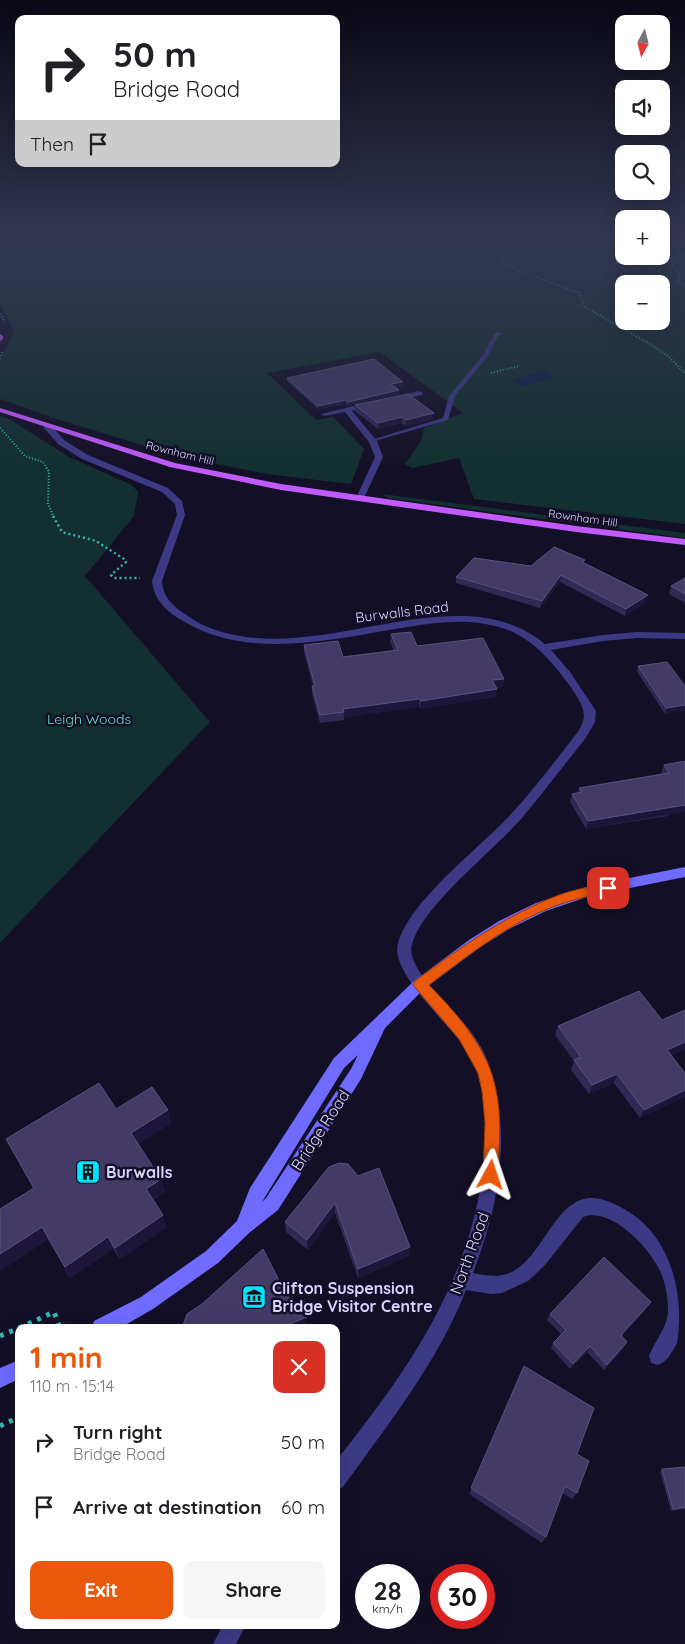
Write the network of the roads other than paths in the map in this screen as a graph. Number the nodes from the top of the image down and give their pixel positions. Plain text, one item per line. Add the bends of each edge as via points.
1 (499, 334) dead end
2 (419, 393) dead end
3 (382, 401) edge
4 (364, 405) edge
5 (346, 409) junction
6 (0, 410) edge
7 (325, 414) dead end
8 (47, 426) junction
9 (373, 441) junction
10 (360, 498) junction
11 (685, 542) edge
12 (685, 636) edge
13 (542, 648) junction
14 (685, 872) edge
15 (420, 985) junction
16 (461, 1280) junction
17 (108, 1324) edge
18 (681, 1324) edge
19 (658, 1356) dead end
20 (15, 1371) edge
21 (0, 1378) edge
22 (340, 1474) edge
23 (233, 1629) edge
24 (224, 1644) edge

1 - 9 lane via 452,396 446,419
2 - 3 street
4 - 5 street
5 - 7 street
5 - 9 street
6 - 8 main road, Rownham Hill
8 - 10 main road, Rownham Hill via 173,465 281,487
8 - 13 street, Burwalls Road via 60,442 85,457 164,490 178,503 181,515 157,586 164,603 183,619 214,633 244,641 270,641 345,635 430,620 478,619 512,628
9 - 10 street via 379,457
10 - 11 main road, Rownham Hill
12 - 13 street via 637,635
13 - 15 street, Burwalls Road via 565,672 591,715 584,733 516,816 438,894 411,928 404,946 409,968
14 - 15 main road, Bridge Road via 588,891 541,907 482,939
15 - 16 street, North Road via 472,1046 489,1091 493,1142 490,1186 478,1234
15 - 17 main road, Bridge Road via 382,1021 356,1074 272,1204 212,1257 147,1303
16 - 18 street via 492,1285 516,1280 528,1271 576,1211 599,1206 616,1212 653,1245 666,1264
16 - 22 street, North Road via 419,1362
18 - 19 street
20 - 21 main road
23 - 24 street

